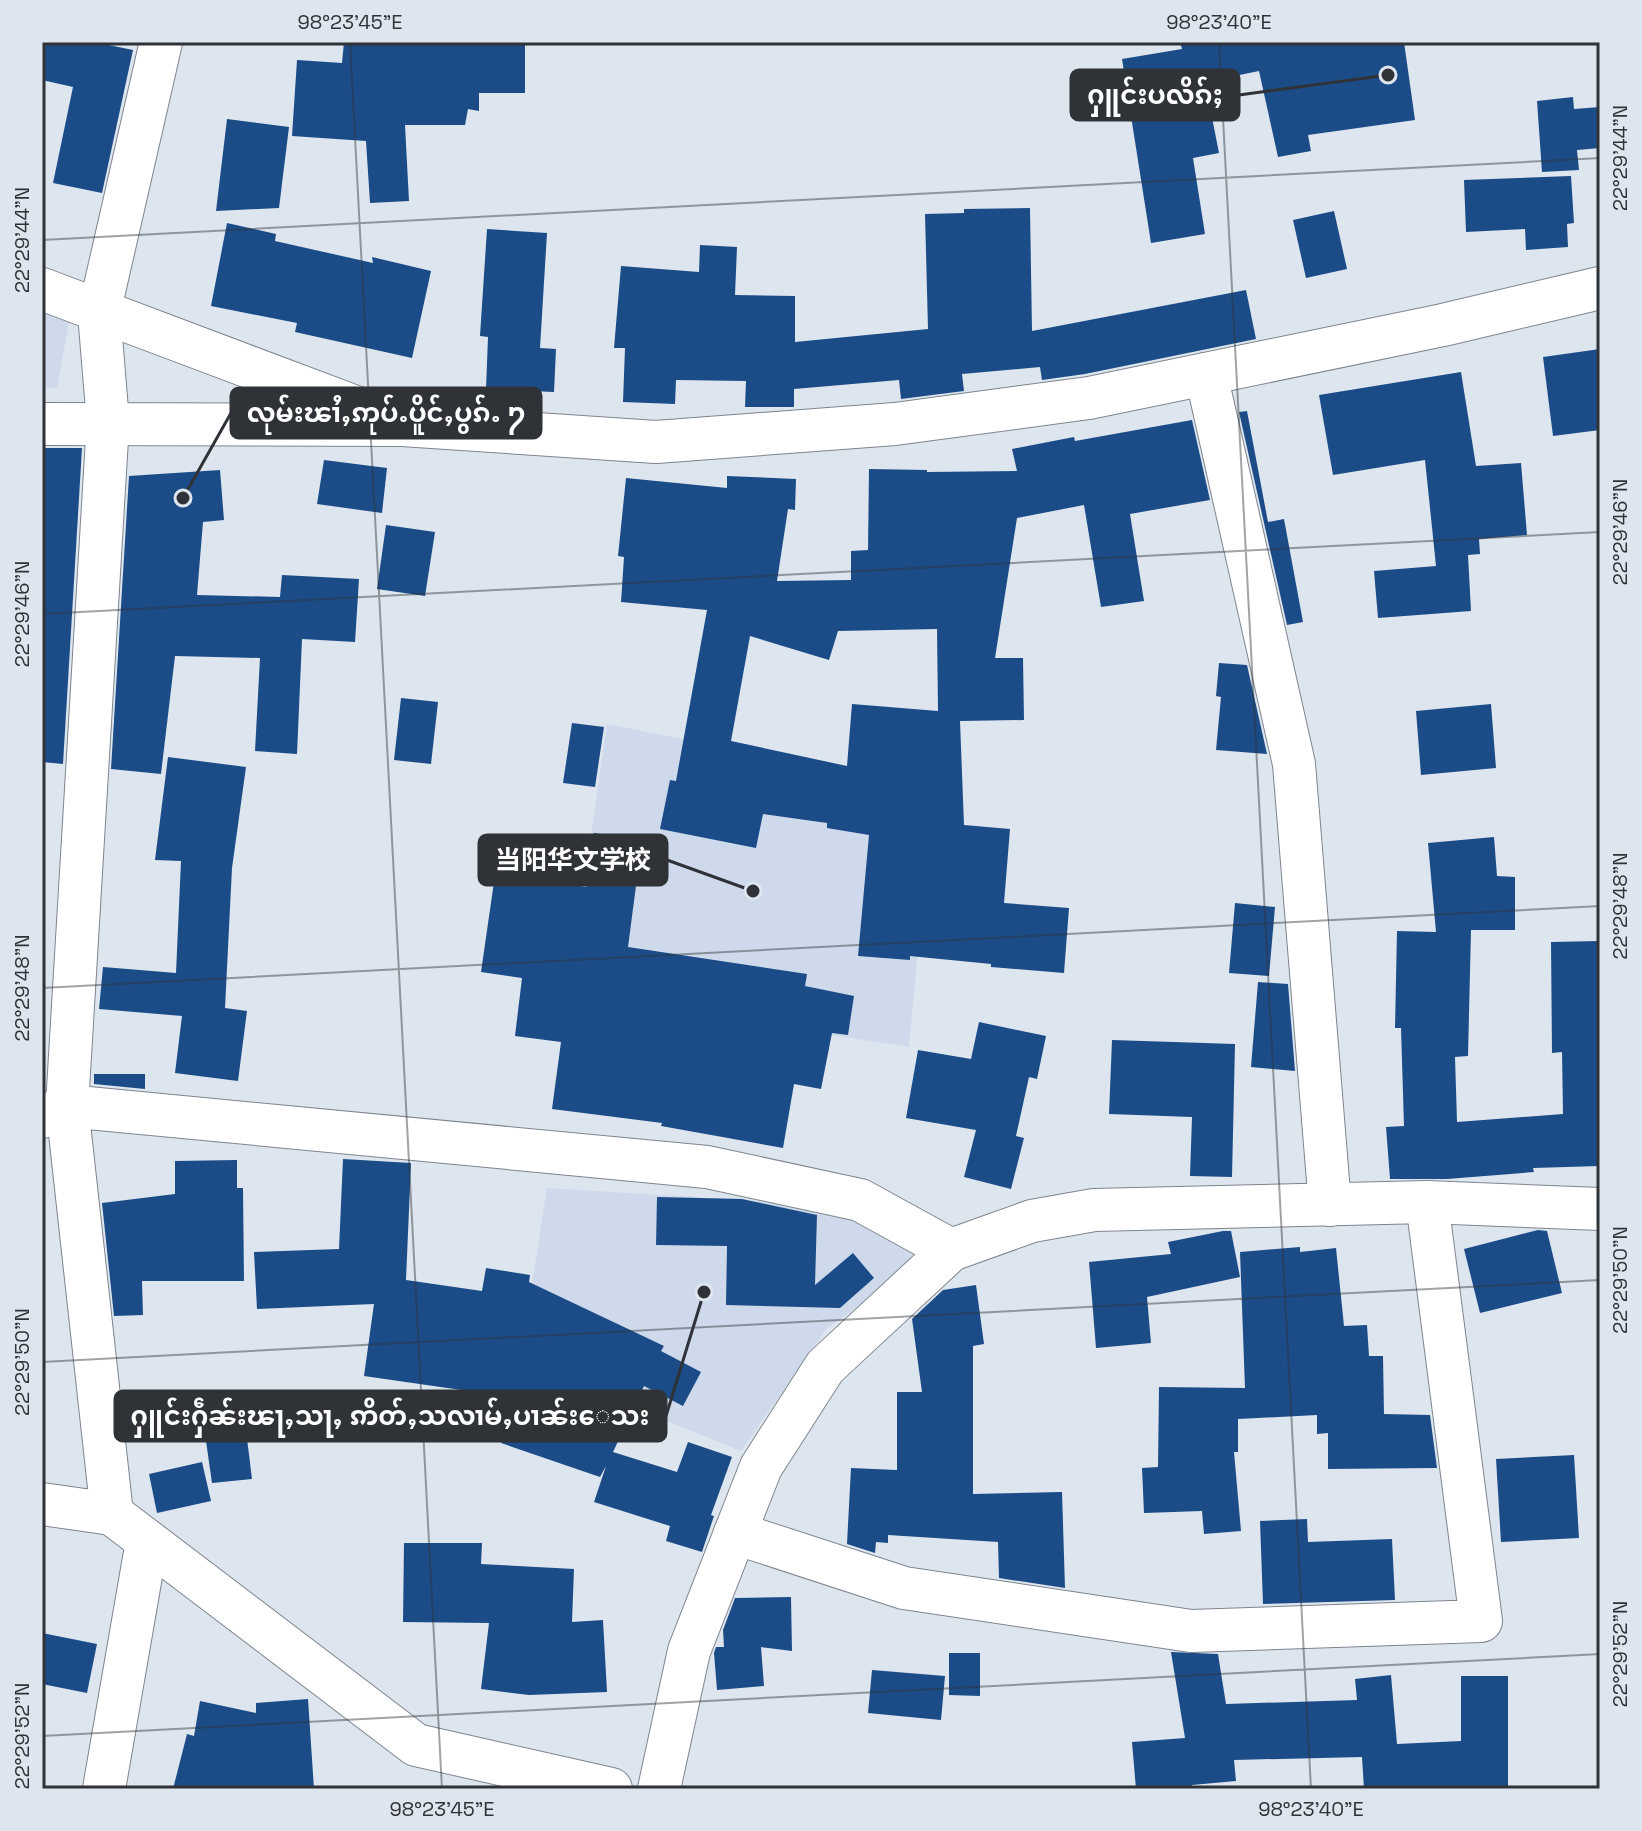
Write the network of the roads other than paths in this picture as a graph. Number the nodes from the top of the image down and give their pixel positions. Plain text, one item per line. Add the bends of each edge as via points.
1 (161, 42) edge
2 (1600, 288) edge
3 (42, 289) edge
4 (99, 313) junction
5 (1206, 374) junction
6 (108, 422) junction
7 (42, 424) edge
8 (402, 425) junction
9 (54, 1112) edge
10 (1427, 1202) junction
11 (1330, 1205) junction
12 (1600, 1209) edge
13 (951, 1250) junction
14 (42, 1504) edge
15 (112, 1514) junction
16 (735, 1533) junction
17 (147, 1541) junction
18 (104, 1789) edge
19 (611, 1789) edge
20 (659, 1789) edge

1 - 4 street
2 - 5 street
3 - 4 street
4 - 6 street
4 - 8 street
5 - 8 street via 1089,398 895,424 656,442
5 - 11 street via 1294,764
6 - 7 street
6 - 8 street
6 - 9 street
9 - 13 street via 707,1167 860,1200
9 - 15 street
10 - 11 street
10 - 12 street
10 - 16 street via 1481,1621 1191,1631 904,1588
11 - 13 street via 1094,1210 1032,1221
13 - 16 street via 825,1367 761,1467
14 - 15 street
15 - 17 street
16 - 20 street via 689,1651
17 - 18 street
17 - 19 street via 416,1745

